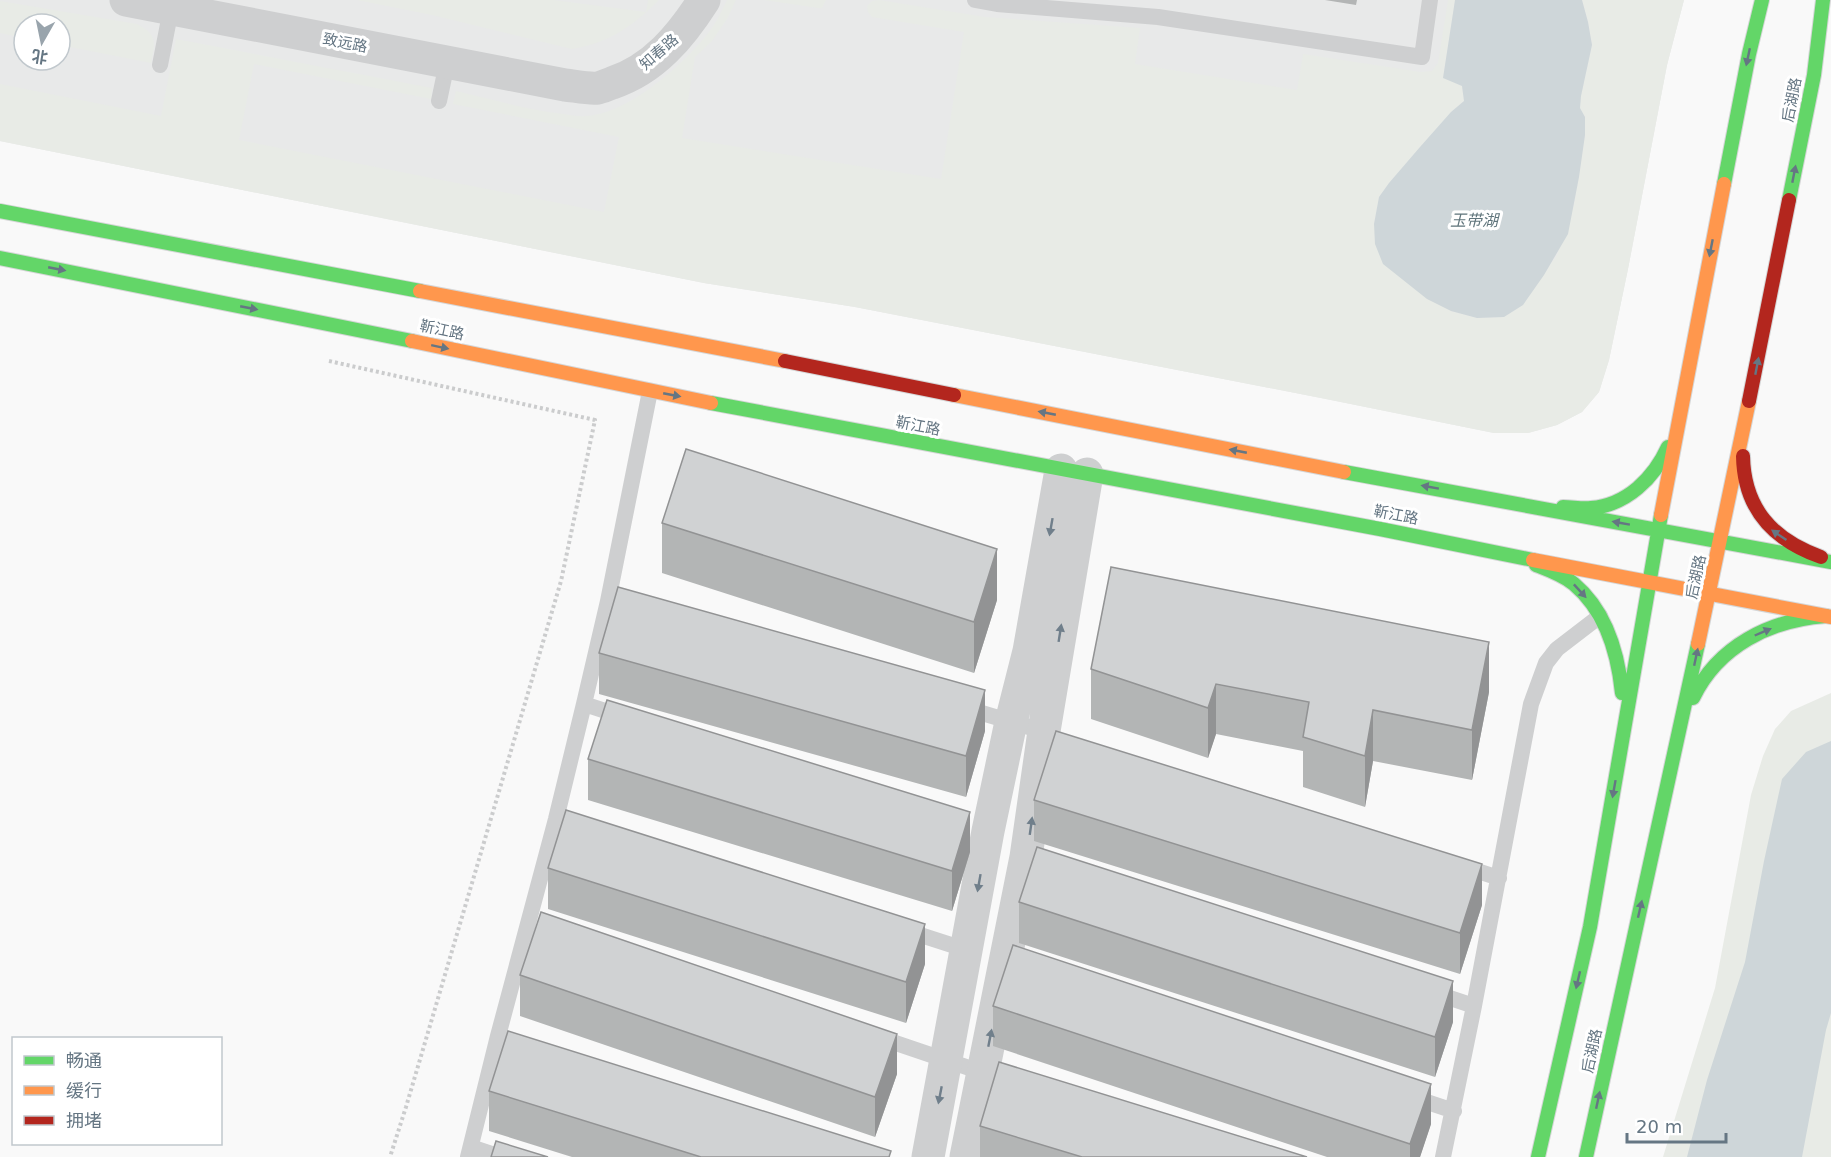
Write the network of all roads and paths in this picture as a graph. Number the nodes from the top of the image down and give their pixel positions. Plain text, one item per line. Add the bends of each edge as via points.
1 (126, 0) edge
2 (208, 0) edge
3 (685, 0) edge
4 (704, 0) edge
5 (975, 0) edge
6 (1430, 0) edge
7 (1762, 0) edge
8 (1823, 0) edge
9 (171, 9) junction
10 (447, 63) junction
11 (160, 65) dead end
12 (565, 85) joint
13 (439, 101) dead end
14 (0, 211) edge
15 (0, 258) edge
16 (327, 361) dead end
17 (650, 391) junction
18 (1683, 396) junction
19 (1745, 423) junction
20 (1074, 472) junction
21 (1517, 504) junction
22 (1658, 529) junction
23 (1720, 541) junction
24 (1510, 555) junction
25 (1831, 561) edge
26 (1648, 583) junction
27 (1709, 595) junction
28 (608, 601) junction
29 (652, 614) edge
30 (1600, 616) junction
31 (1829, 616) edge
32 (584, 704) junction
33 (955, 705) edge
34 (640, 722) edge
35 (1011, 722) junction
36 (1624, 731) junction
37 (1055, 734) junction
38 (1678, 739) junction
39 (1442, 859) edge
40 (1499, 878) junction
41 (887, 924) edge
42 (967, 950) junction
43 (1418, 987) edge
44 (1474, 1006) junction
45 (856, 1030) edge
46 (946, 1060) junction
47 (994, 1076) junction
48 (1397, 1092) edge
49 (1454, 1111) junction
50 (470, 1152) edge
51 (390, 1157) edge
52 (501, 1157) edge
53 (928, 1157) edge
54 (966, 1157) edge
55 (1443, 1157) edge
56 (1538, 1157) edge
57 (1586, 1157) edge

1 - 9 street, 致远路
2 - 3 street via 588,72 612,68 637,51 659,33
4 - 12 street, 知春路 via 687,27 647,66 598,88
5 - 6 lane via 1158,17 1422,57
7 -> 18 main road, 后湖路
19 -> 8 main road, 后湖路 via 1814,75
9 - 10 street, 致远路
9 - 11 lane
10 - 12 street, 致远路
10 - 13 lane
21 -> 14 main road
15 -> 17 main road, 靳江路
16 - 51 path via 595,420 561,581
17 -> 20 main road, 靳江路
17 - 28 lane
18 - 21 main road via 1661,463 1644,484 1617,502 1592,508
18 - 22 main road, 后湖路
19 - 23 main road, 后湖路
25 -> 19 main road via 1803,551 1769,528 1755,506 1743,462
20 - 24 main road, 靳江路
20 -> 35 street
37 -> 20 street
22 -> 21 main road
22 - 23 main road
22 - 26 main road, 后湖路
23 - 25 main road
23 - 27 main road, 后湖路
24 - 26 main road, 靳江路
24 -> 30 main road via 1573,583
26 - 27 main road, 靳江路
26 - 36 main road, 后湖路
27 - 31 main road, 靳江路
38 -> 27 main road, 后湖路
28 - 29 lane
28 - 32 lane
30 - 36 main road via 1620,673
30 - 40 lane via 1557,649 1538,682
38 -> 31 main road via 1696,690 1715,663 1746,640 1779,625 1800,618
32 - 34 lane
32 - 50 lane via 561,821
33 - 35 lane
35 - 37 lane
35 -> 42 street via 983,830
36 -> 56 main road, 后湖路 via 1590,927
47 -> 37 street via 1010,963
57 -> 38 main road, 后湖路
39 - 40 lane
40 - 44 lane
41 - 42 lane
42 - 46 street
43 - 44 lane
44 - 49 lane
45 - 46 lane
46 - 47 lane
46 -> 53 street
47 - 54 street
48 - 49 lane
49 - 55 lane
50 - 52 lane

